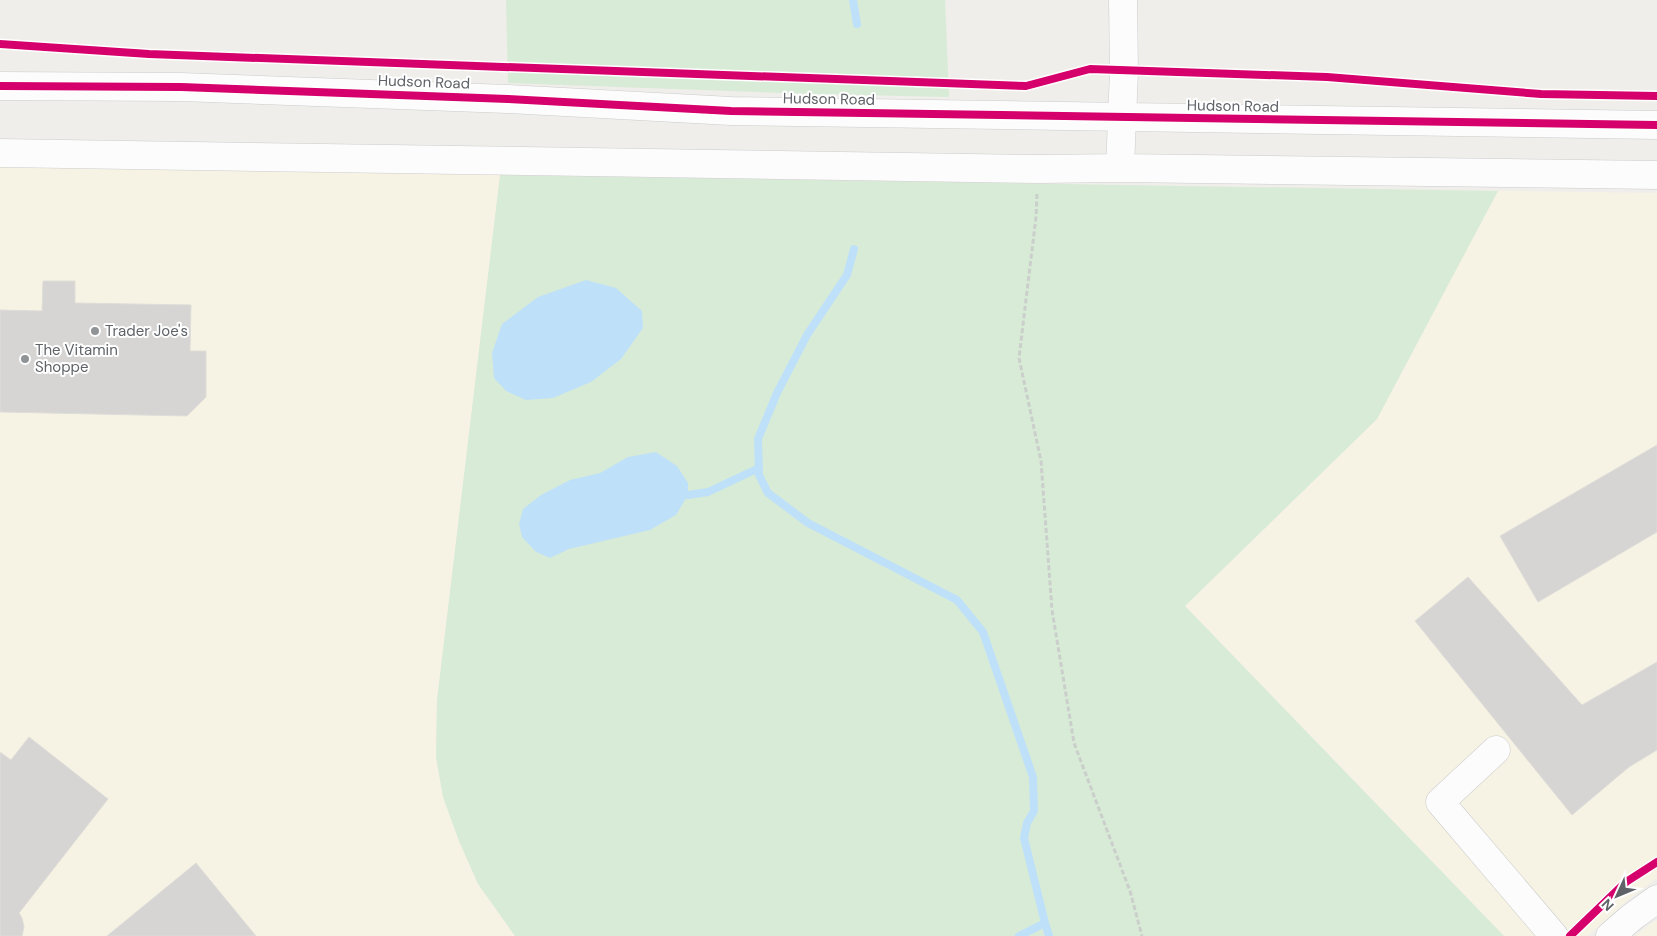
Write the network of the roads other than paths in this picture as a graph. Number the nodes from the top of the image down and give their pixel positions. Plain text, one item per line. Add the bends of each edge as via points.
1 (1123, 0) edge
2 (0, 86) edge
3 (1123, 118) junction
4 (1657, 125) edge
5 (0, 153) edge
6 (1120, 168) junction
7 (1657, 175) edge
8 (1496, 750) dead end
9 (1657, 899) edge
10 (1554, 936) edge
11 (1610, 936) edge

1 - 3 street
2 - 3 street, Hudson Road via 197,88 731,111
3 - 4 street, Hudson Road
3 - 6 street
5 - 6 street
6 - 7 street
8 - 10 street via 1440,802
9 - 11 street

